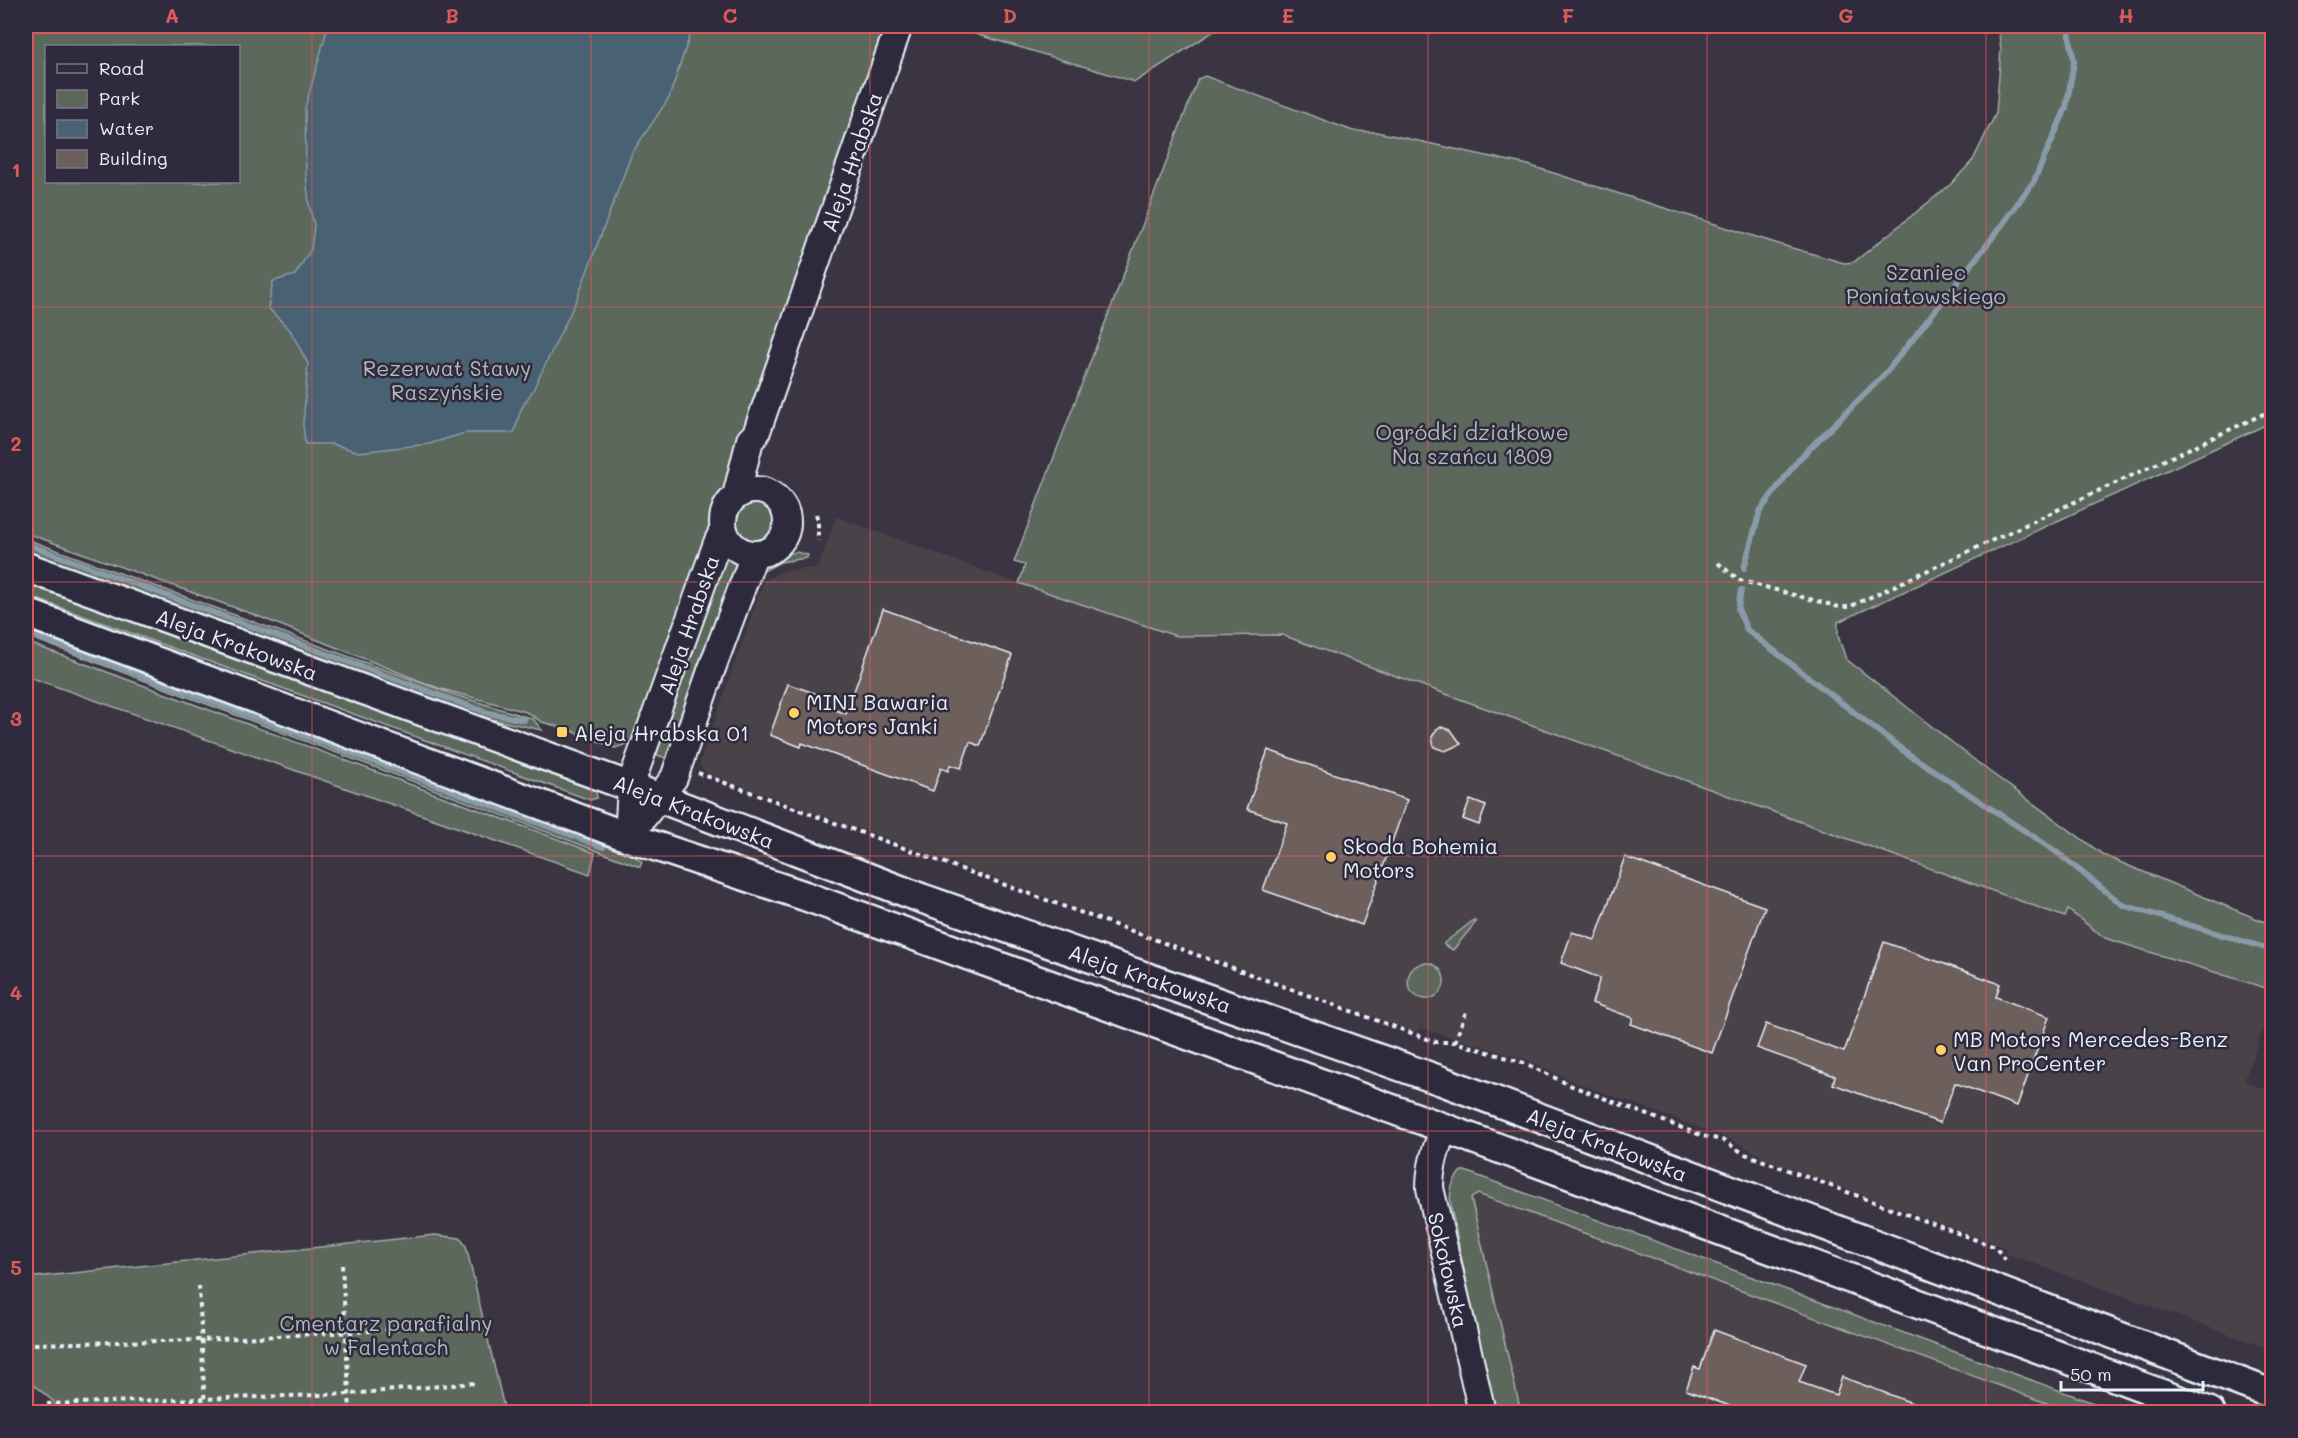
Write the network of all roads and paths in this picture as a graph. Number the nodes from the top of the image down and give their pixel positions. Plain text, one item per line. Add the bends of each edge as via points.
1 (899, 26) edge
2 (2272, 410) edge
3 (756, 434) junction
4 (769, 493) junction
5 (736, 496) junction
6 (816, 514) dead end
7 (723, 530) junction
8 (818, 541) dead end
9 (754, 555) junction
10 (1718, 563) dead end
11 (26, 567) edge
12 (26, 613) edge
13 (690, 770) dead end
14 (631, 787) junction
15 (658, 797) junction
16 (711, 818) junction
17 (628, 837) junction
18 (666, 850) junction
19 (1467, 1009) dead end
20 (1455, 1042) junction
21 (1444, 1128) junction
22 (2006, 1260) dead end
23 (342, 1265) dead end
24 (199, 1286) dead end
25 (465, 1326) dead end
26 (346, 1332) junction
27 (201, 1340) junction
28 (34, 1344) dead end
29 (475, 1383) dead end
30 (349, 1394) junction
31 (2272, 1394) edge
32 (204, 1399) junction
33 (48, 1404) dead end
34 (205, 1413) edge
35 (350, 1413) edge
36 (1482, 1413) edge
37 (2210, 1413) edge

1 - 3 street, Aleja Hrabska
2 - 10 path via 1849,607 1739,580
3 - 4 street, Aleja Hrabska via 760,468
3 - 5 street, Aleja Hrabska via 747,448
4 - 5 street via 753,490
4 - 9 street via 785,509 786,533 769,552
5 - 7 street via 725,509
6 - 8 path
7 - 9 street via 736,549
7 - 14 street, Aleja Hrabska
9 - 15 street, Aleja Hrabska via 674,778
11 - 14 main road, Aleja Krakowska
12 - 17 main road, Aleja Krakowska
13 - 20 path via 1436,1042
14 - 15 main road, Aleja Krakowska
14 - 17 street, Aleja Hrabska
15 - 16 main road, Aleja Krakowska
15 - 17 street, Aleja Hrabska
16 - 18 main road via 677,824
16 - 31 main road, Aleja Krakowska via 921,897 1442,1081
17 - 18 main road, Aleja Krakowska
18 - 21 main road, Aleja Krakowska via 805,896
19 - 20 path
20 - 22 path via 1524,1063 1572,1086 1722,1140 1745,1154 1995,1247
21 - 36 street, Sokołowska via 1433,1154 1430,1188
21 - 37 main road, Aleja Krakowska
23 - 26 path
24 - 27 path
25 - 26 path
26 - 27 path
26 - 30 path
27 - 28 path
27 - 32 path
29 - 30 path
30 - 32 path
30 - 35 path
32 - 33 path
32 - 34 path

